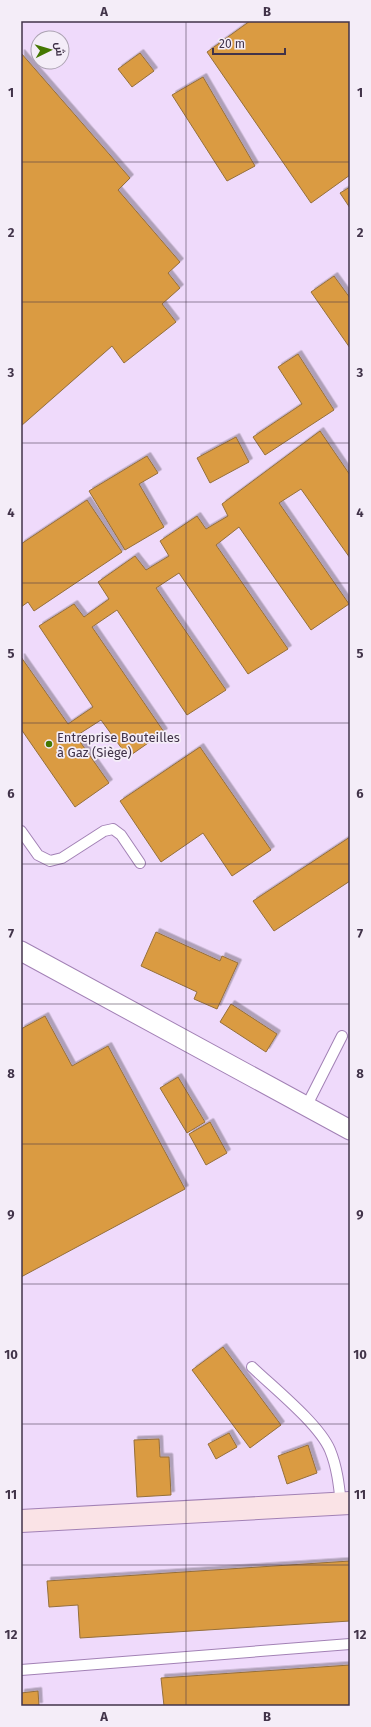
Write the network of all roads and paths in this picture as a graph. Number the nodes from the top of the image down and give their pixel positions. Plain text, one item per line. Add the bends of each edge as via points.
1 (21, 831) edge
2 (140, 863) dead end
3 (21, 951) edge
4 (342, 1036) dead end
5 (306, 1107) junction
6 (350, 1130) edge
7 (252, 1367) dead end
8 (346, 1503) edge
9 (21, 1521) edge
10 (350, 1644) edge
11 (21, 1670) edge

1 - 2 lane via 38,855 50,861 62,858 104,831 113,829 121,835
3 - 5 street
4 - 5 lane
5 - 6 street
7 - 8 lane via 316,1428 330,1449
8 - 9 main road
10 - 11 lane

